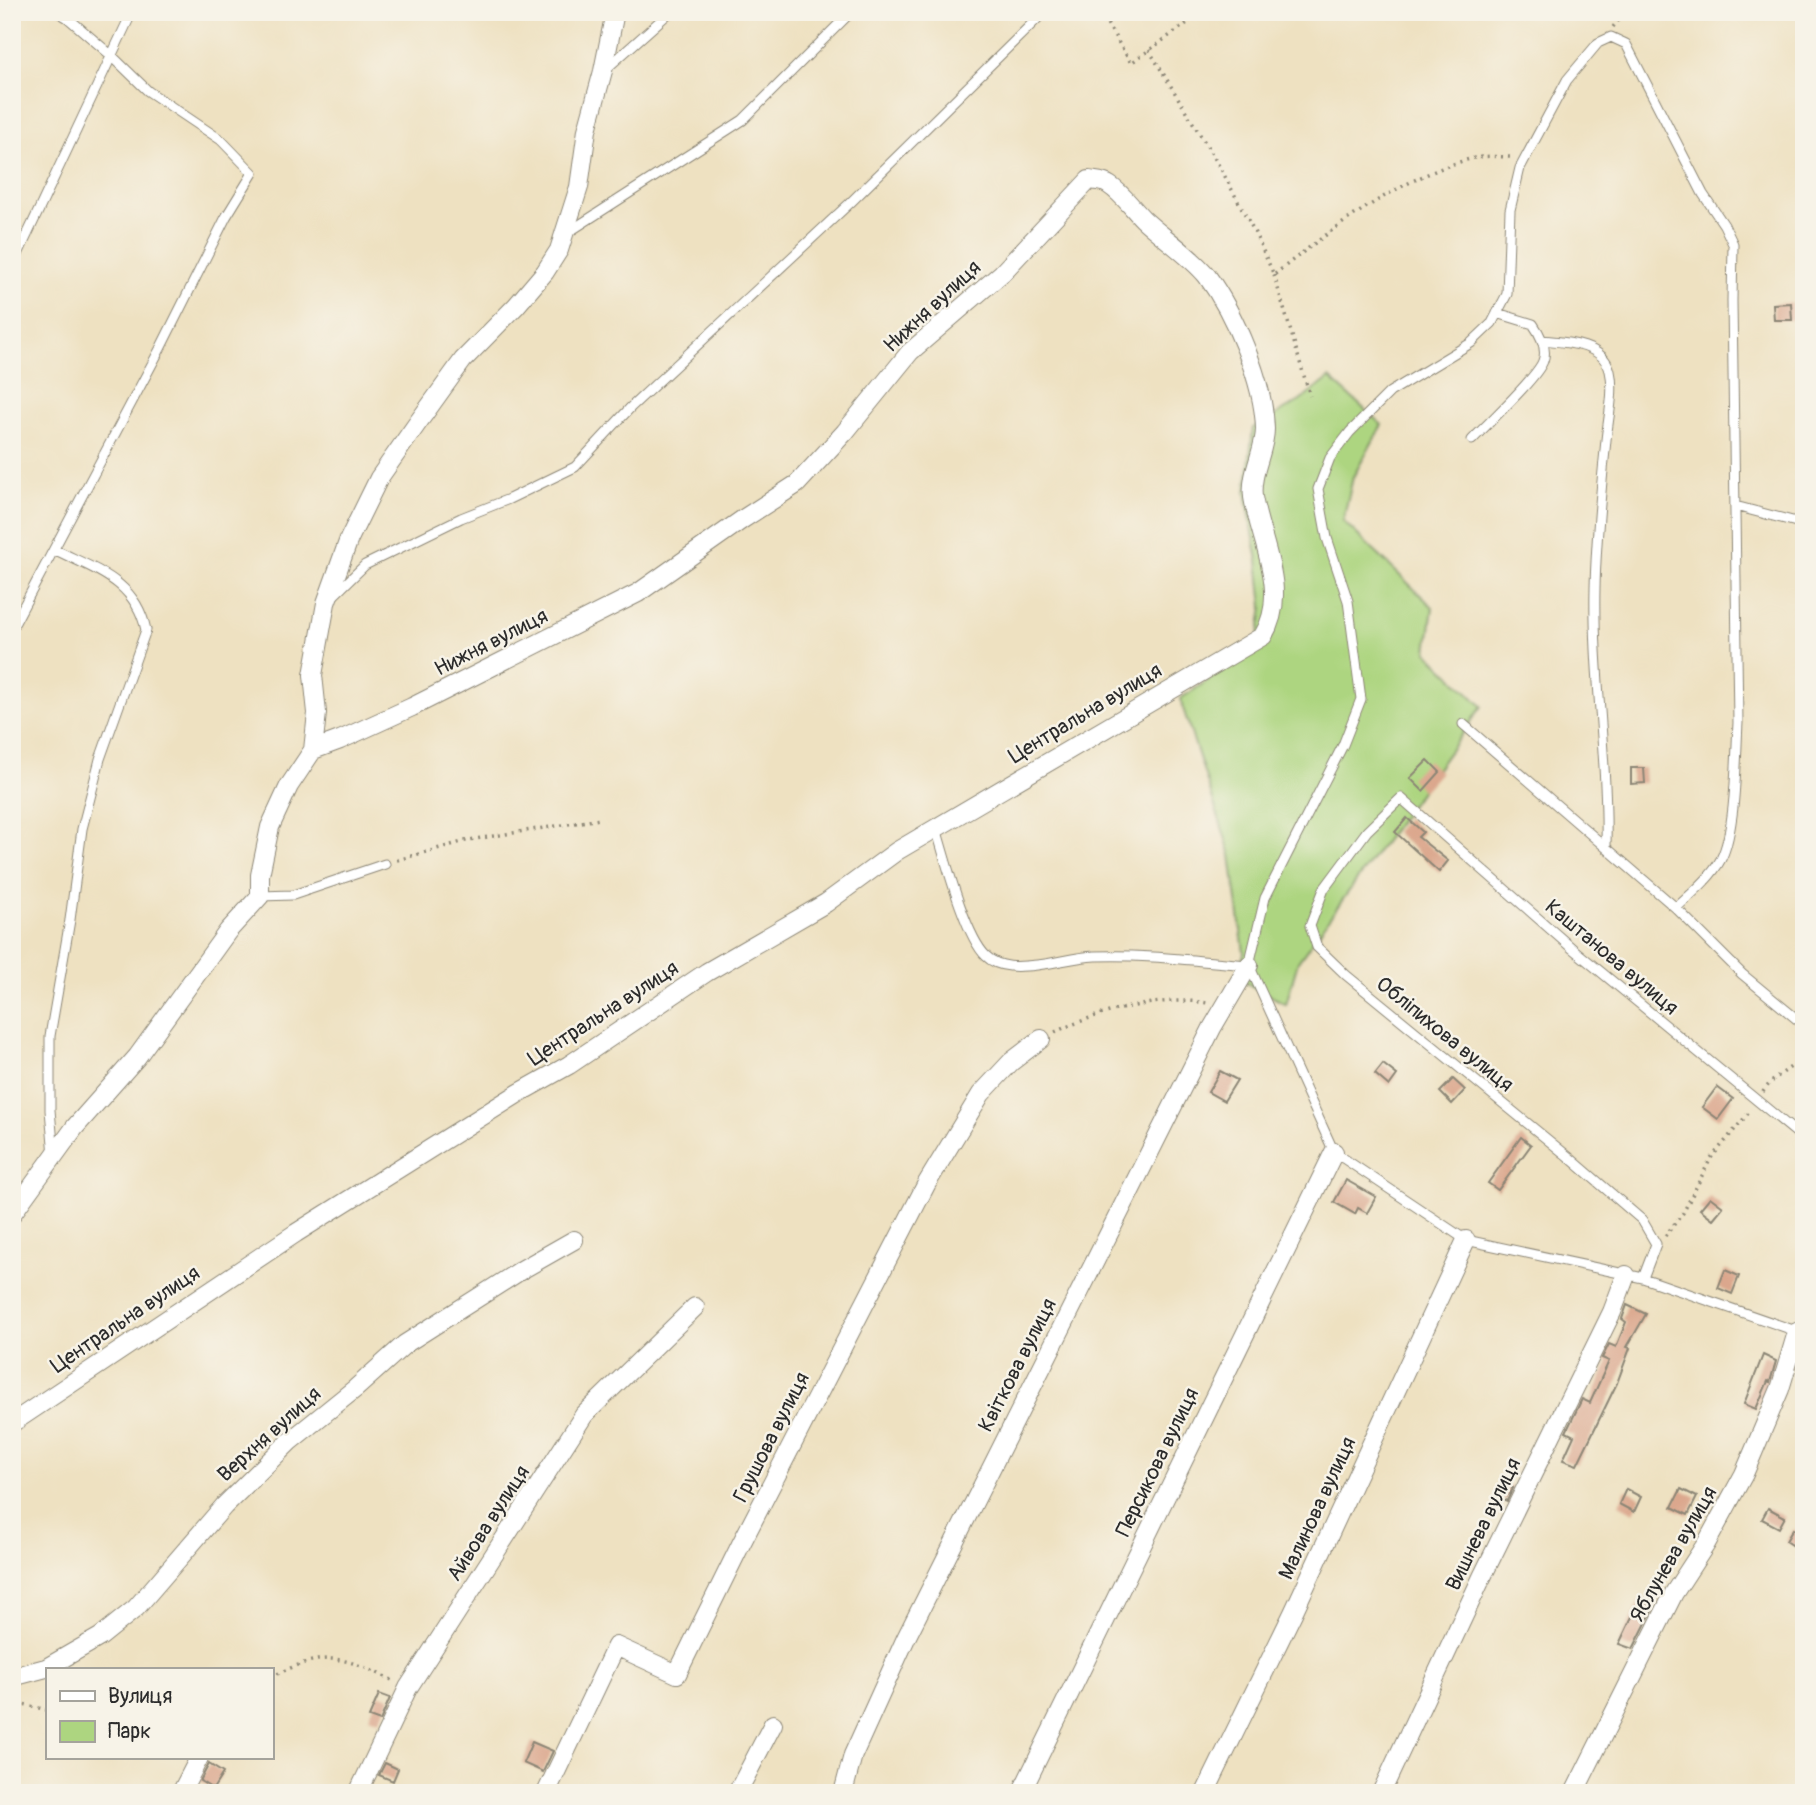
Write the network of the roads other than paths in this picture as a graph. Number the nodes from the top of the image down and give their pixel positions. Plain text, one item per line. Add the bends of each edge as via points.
1 (58, 12) edge
2 (132, 12) edge
3 (615, 12) edge
4 (670, 12) edge
5 (851, 12) edge
6 (1044, 12) edge
7 (112, 56) junction
8 (603, 71) junction
9 (565, 234) junction
10 (12, 267) edge
11 (1497, 313) junction
12 (1542, 340) junction
13 (1472, 440) dead end
14 (1735, 506) junction
15 (1804, 524) edge
16 (54, 549) junction
17 (326, 603) junction
18 (12, 628) edge
19 (1227, 656) joint
20 (1463, 724) dead end
21 (313, 750) junction
22 (1401, 798) joint
23 (936, 828) junction
24 (1606, 847) junction
25 (385, 864) road end
26 (260, 896) junction
27 (1676, 908) junction
28 (1249, 965) junction
29 (1804, 1025) edge
30 (1041, 1039) road end
31 (1804, 1139) edge
32 (1334, 1152) junction
33 (54, 1157) junction
34 (12, 1214) edge
35 (574, 1240) dead end
36 (1466, 1240) junction
37 (1635, 1277) junction
38 (695, 1307) dead end
39 (1801, 1332) edge
40 (12, 1423) edge
41 (12, 1677) edge
42 (773, 1724) dead end
43 (198, 1759) edge
44 (181, 1793) edge
45 (358, 1793) edge
46 (545, 1793) edge
47 (737, 1793) edge
48 (844, 1793) edge
49 (1021, 1793) edge
50 (1205, 1793) edge
51 (1381, 1793) edge
52 (1574, 1793) edge

1 - 7 lane
2 - 7 lane
3 - 8 street
4 - 8 lane
5 - 9 lane via 743,120
6 - 17 lane via 850,203 631,407 575,467 365,565
7 - 10 lane
7 - 16 lane via 148,91 221,140 253,173
8 - 9 street
9 - 17 street via 545,272 463,360 379,478 349,539
11 - 12 lane via 1533,324
11 - 14 lane via 1507,294 1510,210 1520,168 1567,79 1598,43 1611,37 1626,44 1733,244
11 - 28 lane via 1471,344 1391,392 1330,457 1318,489 1327,538 1348,601 1361,699 1343,745 1265,898
12 - 13 lane via 1543,360 1530,380
12 - 24 lane via 1593,349 1610,371 1595,588
14 - 15 lane
14 - 27 lane via 1738,723 1728,836 1721,860
16 - 18 lane
16 - 33 lane via 117,581 132,596 146,630 100,759 82,829 50,1036
17 - 21 street via 313,675 317,713
19 - 21 street, Нижня вулиця via 1263,636 1270,624 1274,594 1253,495 1265,430 1256,375 1239,331 1206,274 1108,184 1089,180 1002,273 910,352 797,484 638,593 412,707
19 - 23 street, Центральна вулиця
20 - 24 lane
21 - 26 street via 270,827
22 - 31 lane, Каштанова вулиця via 1573,949
22 - 37 lane, Обліпихова вулиця via 1367,831 1324,889 1310,926 1317,947 1643,1220 1656,1244
23 - 28 lane via 959,902 979,947 1000,965 1106,956
23 - 40 street, Центральна вулиця via 826,903 708,972 569,1065 296,1233
24 - 27 lane
25 - 26 lane via 293,895
26 - 33 street
27 - 29 lane via 1742,974
28 - 32 lane
28 - 48 street, Квіткова вулиця via 1224,1006 906,1638 853,1755
30 - 46 street, Грушова вулиця via 981,1094 927,1184 677,1674 616,1646
32 - 36 lane
32 - 49 street, Персикова вулиця
33 - 34 street
35 - 41 street, Верхня вулиця via 405,1344 289,1442 224,1507 136,1608 100,1637 46,1668
36 - 37 lane
36 - 50 street, Малинова вулиця
37 - 39 lane
37 - 51 street, Вишнева вулиця via 1612,1312
38 - 45 street, Айвова вулиця via 584,1415 408,1688
39 - 52 street, Яблунева вулиця via 1744,1474 1674,1593
42 - 47 street
43 - 44 street

